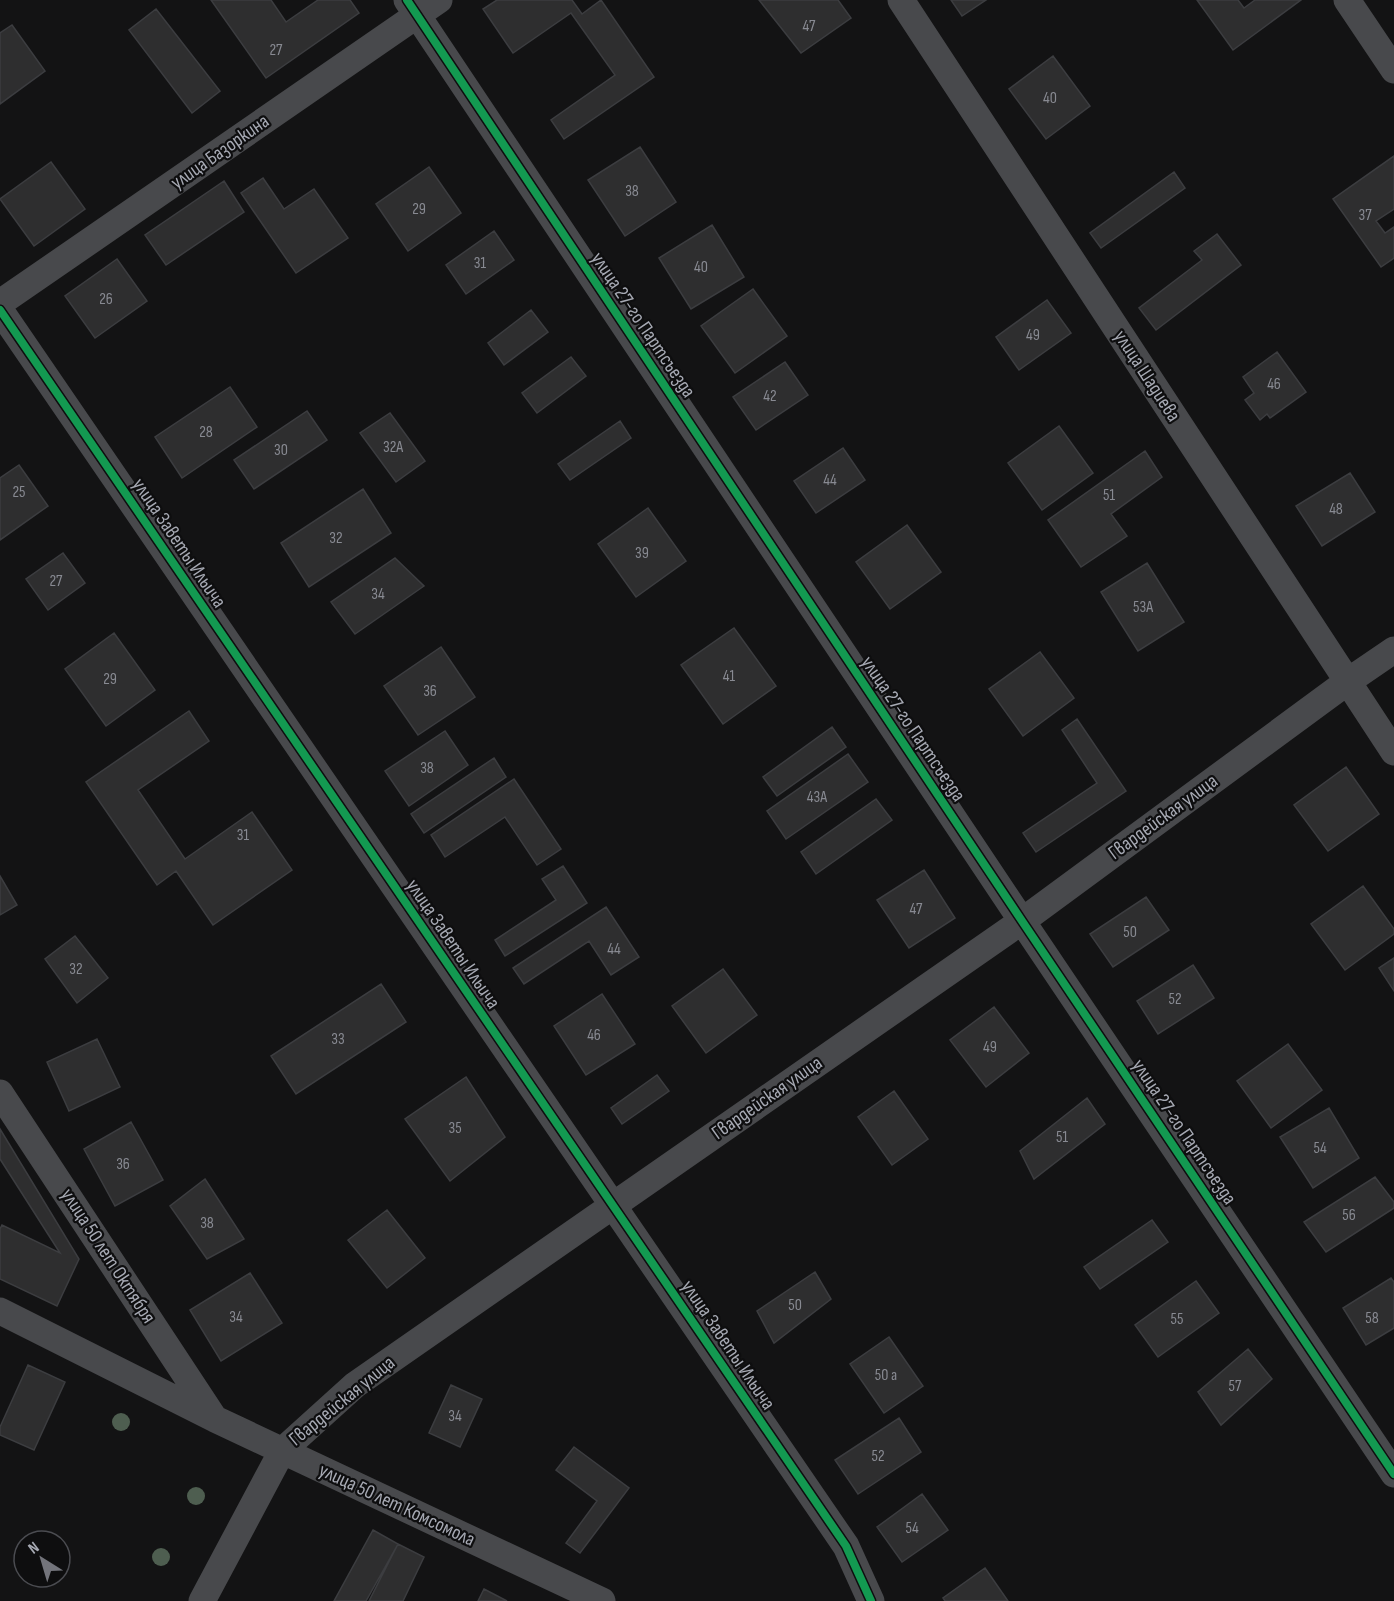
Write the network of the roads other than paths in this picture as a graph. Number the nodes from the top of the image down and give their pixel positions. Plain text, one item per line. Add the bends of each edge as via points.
1 (439, 0) edge
2 (901, 0) edge
3 (1347, 0) edge
4 (412, 8) edge
5 (1394, 70) edge
6 (0, 303) edge
7 (0, 310) edge
8 (1394, 650) edge
9 (1347, 682) junction
10 (1394, 752) edge
11 (1022, 921) junction
12 (0, 1093) edge
13 (613, 1206) junction
14 (0, 1311) edge
15 (215, 1419) junction
16 (282, 1451) junction
17 (1394, 1474) edge
18 (202, 1601) edge
19 (602, 1601) edge
20 (872, 1601) edge

1 - 4 street, улица Базоркина
2 - 9 street, улица Шадиева
3 - 5 street
4 - 6 street, улица Базоркина
4 - 11 street, улица 27-го Партсъезда
7 - 13 street, улица Заветы Ильича
8 - 9 street, Гвардейская улица
9 - 10 street, улица Шадиева
9 - 11 street, Гвардейская улица
11 - 13 street, Гвардейская улица
11 - 17 street, улица 27-го Партсъезда
12 - 15 street, улица 50 лет Октября
13 - 16 street, Гвардейская улица via 355,1385
13 - 20 street, улица Заветы Ильича via 846,1546
14 - 15 street, улица 50 лет Комсомола
15 - 16 street, улица 50 лет Комсомола
16 - 18 street, Гвардейская улица
16 - 19 street, улица 50 лет Комсомола

